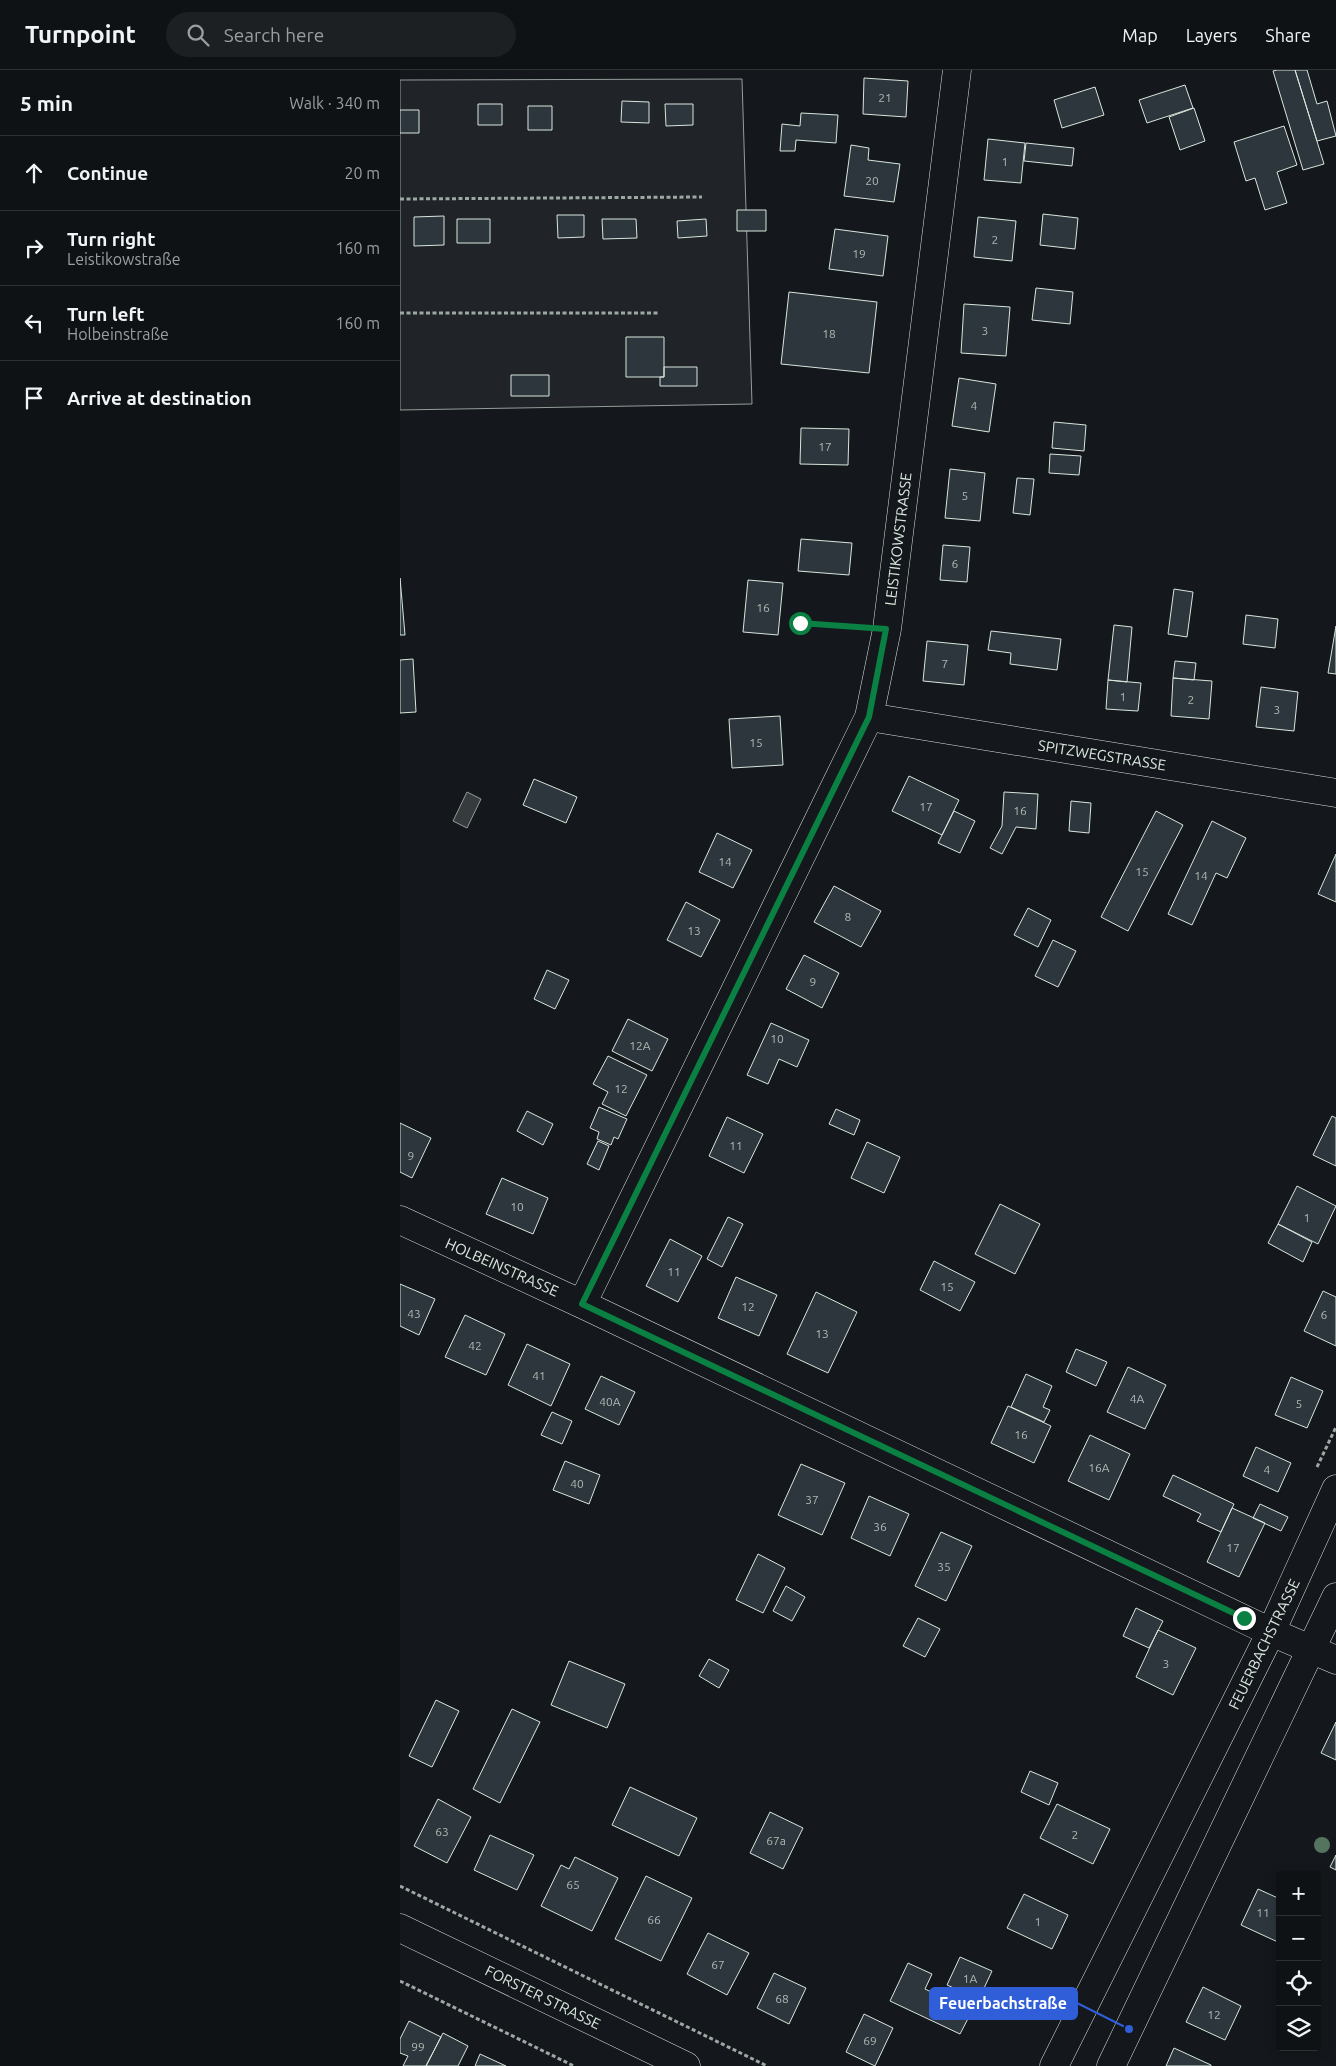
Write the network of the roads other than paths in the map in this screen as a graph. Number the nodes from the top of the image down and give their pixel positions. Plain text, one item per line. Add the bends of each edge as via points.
1 (957, 70) edge
2 (869, 717) junction
3 (1336, 793) edge
4 (400, 1220) edge
5 (582, 1304) junction
6 (1336, 1489) edge
7 (1336, 1597) edge
8 (1271, 1632) junction
9 (1311, 1649) junction
10 (1336, 1660) edge
11 (400, 1928) edge
12 (686, 2066) edge
13 (1054, 2066) edge
14 (1111, 2066) edge

1 - 2 street, LEISTIKOWSTRASSE via 886,629
2 - 3 street, SPITZWEGSTRASSE
2 - 5 street, LEISTIKOWSTRASSE
4 - 5 street, HOLBEINSTRASSE
5 - 8 street, HOLBEINSTRASSE
6 - 8 street, FEUERBACHSTRASSE
7 - 9 street
8 - 9 street, HOLBEINSTRASSE
8 - 13 street, FEUERBACHSTRASSE
9 - 10 street, HOLBEINSTRASSE
9 - 14 street
11 - 12 street, FORSTER STRASSE

